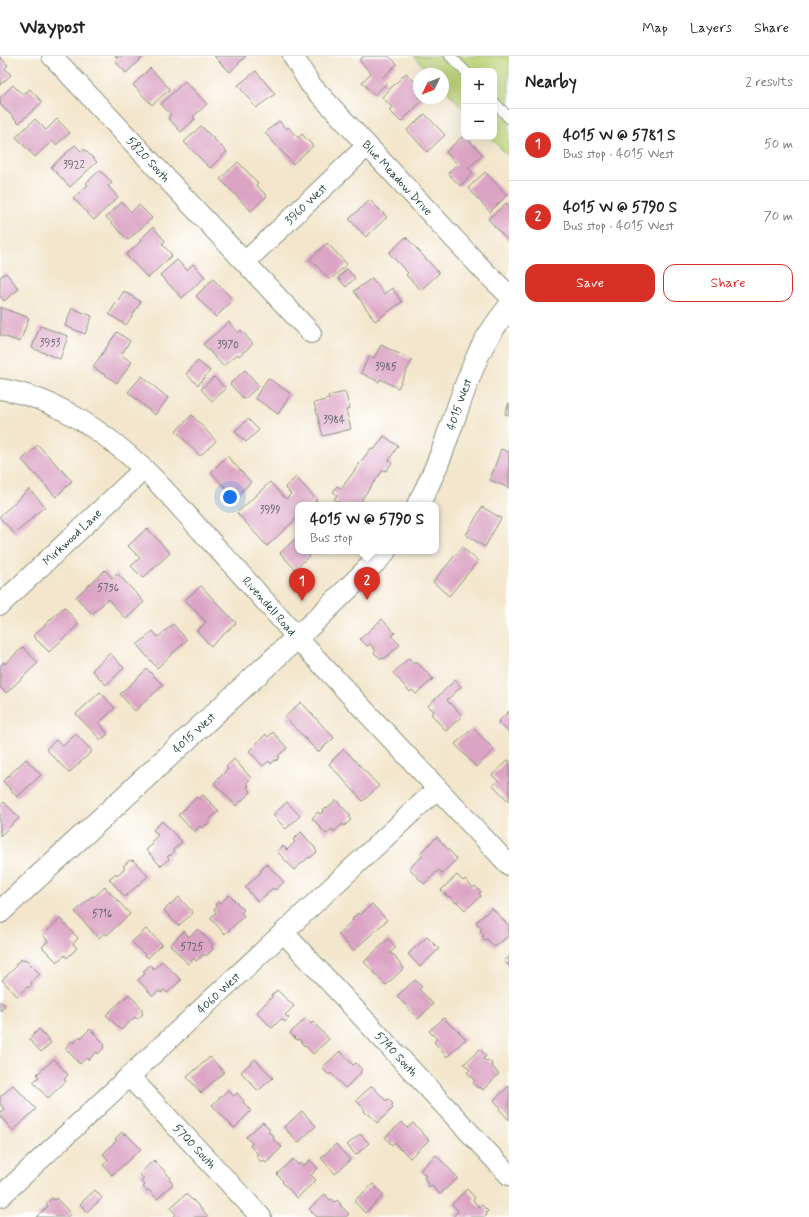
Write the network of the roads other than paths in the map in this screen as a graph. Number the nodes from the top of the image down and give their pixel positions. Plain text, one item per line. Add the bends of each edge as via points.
1 (52, 56) edge
2 (293, 56) edge
3 (450, 56) edge
4 (461, 68) edge
5 (496, 104) edge
6 (509, 118) edge
7 (368, 146) junction
8 (245, 262) junction
9 (509, 295) edge
10 (509, 307) edge
11 (311, 334) dead end
12 (0, 389) edge
13 (144, 469) junction
14 (420, 502) edge
15 (382, 554) edge
16 (0, 605) edge
17 (297, 638) junction
18 (437, 789) junction
19 (509, 865) edge
20 (0, 912) edge
21 (284, 933) junction
22 (129, 1076) junction
23 (509, 1175) edge
24 (0, 1197) edge
25 (261, 1217) edge

1 - 8 street, 5820 South
2 - 7 street, Blue Meadow Drive via 310,84
3 - 4 lane
5 - 6 lane
7 - 8 street, 3960 West
7 - 9 street, Blue Meadow Drive
8 - 11 street, 5820 South
10 - 14 street, 4015 West via 482,347 431,479
12 - 13 street, Rivendell Road via 14,391 52,405 85,422
13 - 16 street, Mirkwood Lane
13 - 17 street, Rivendell Road
15 - 17 street, 4015 West
17 - 18 street, Rivendell Road
17 - 20 street, 4015 West
18 - 19 street, Rivendell Road
18 - 21 street, 4060 West
21 - 22 street, 4060 West
21 - 23 street, 5740 South
22 - 24 street, 4060 West
22 - 25 street, 5700 South

